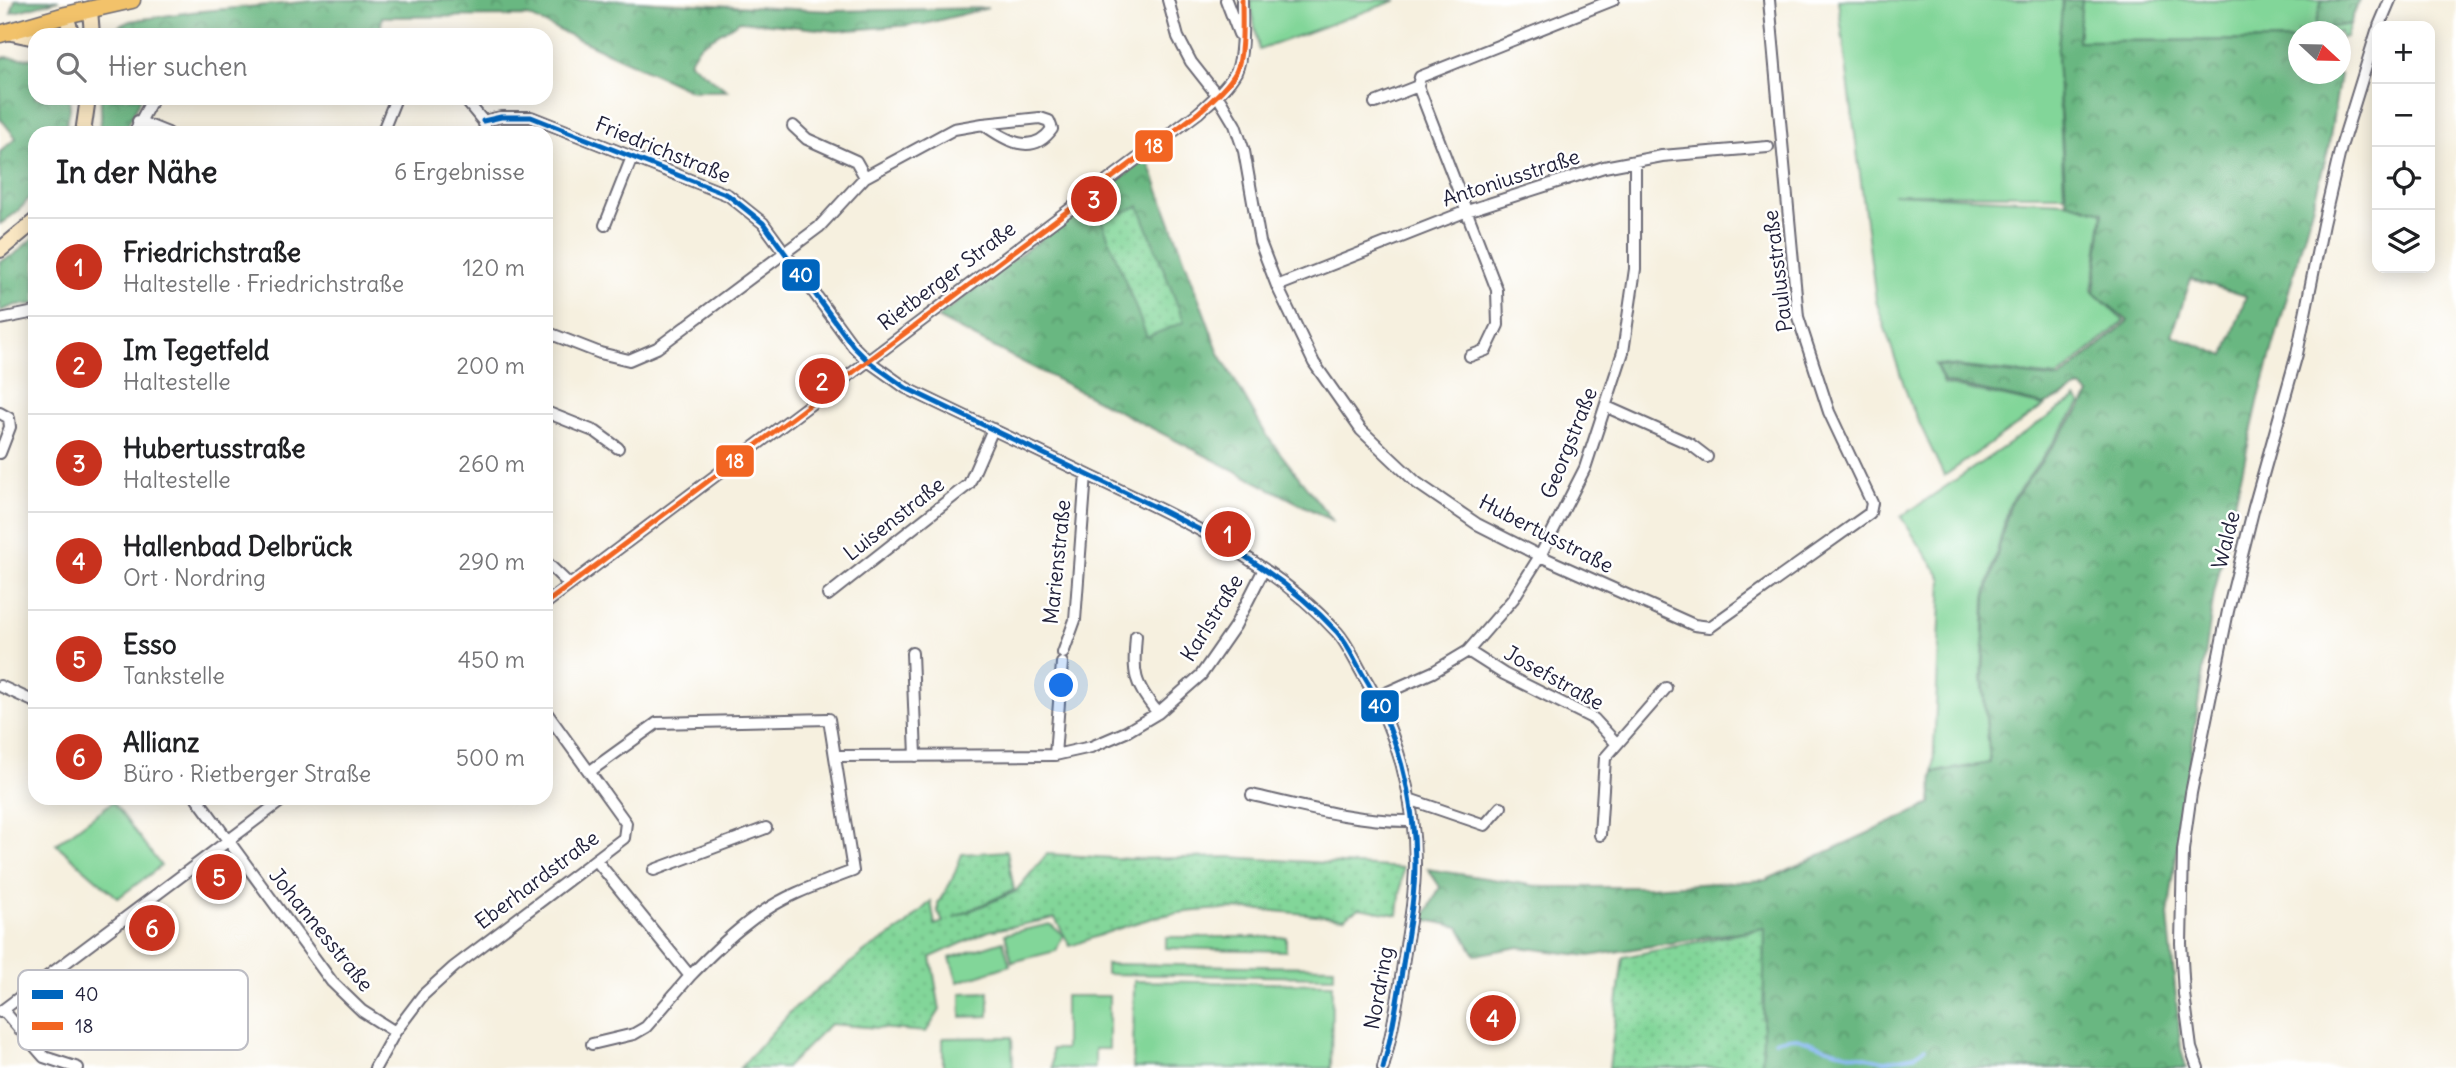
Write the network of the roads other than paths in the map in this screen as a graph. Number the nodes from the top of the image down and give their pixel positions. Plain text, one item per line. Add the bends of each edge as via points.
1 (132, 0) edge
2 (1168, 0) edge
3 (1226, 0) edge
4 (1242, 0) edge
5 (1613, 0) edge
6 (1769, 0) edge
7 (2390, 0) edge
8 (90, 9) junction
9 (66, 15) junction
10 (2381, 21) edge
11 (70, 28) edge
12 (91, 28) edge
13 (3, 33) edge
14 (1240, 36) junction
15 (28, 37) edge
16 (2372, 49) edge
17 (1418, 86) junction
18 (1217, 95) junction
19 (1375, 103) dead end
20 (87, 105) edge
21 (148, 105) edge
22 (393, 105) edge
23 (470, 105) edge
24 (138, 121) junction
25 (483, 121) junction
26 (983, 124) junction
27 (84, 126) edge
28 (136, 126) edge
29 (150, 126) edge
30 (386, 126) edge
31 (485, 126) edge
32 (793, 126) dead end
33 (1782, 136) junction
34 (1768, 147) junction
35 (632, 157) junction
36 (1785, 158) junction
37 (1635, 162) junction
38 (865, 177) junction
39 (1467, 211) junction
40 (605, 225) dead end
41 (28, 227) edge
42 (0, 250) edge
43 (784, 252) junction
44 (1277, 286) junction
45 (28, 313) edge
46 (0, 319) edge
47 (553, 335) edge
48 (1470, 356) dead end
49 (868, 361) junction
50 (1607, 407) junction
51 (0, 413) edge
52 (553, 415) edge
53 (993, 429) junction
54 (618, 449) dead end
55 (0, 453) edge
56 (1707, 457) dead end
57 (1086, 474) junction
58 (1861, 520) joint
59 (1540, 556) junction
60 (553, 567) edge
61 (1264, 569) junction
62 (570, 585) junction
63 (828, 595) dead end
64 (553, 598) edge
65 (1136, 636) dead end
66 (1468, 651) junction
67 (912, 653) dead end
68 (0, 686) edge
69 (1666, 688) dead end
70 (1377, 697) junction
71 (28, 699) edge
72 (1158, 713) junction
73 (553, 722) edge
74 (1618, 744) junction
75 (1055, 755) junction
76 (835, 756) junction
77 (916, 756) junction
78 (590, 772) junction
79 (1252, 795) dead end
80 (1409, 799) junction
81 (202, 805) edge
82 (276, 805) edge
83 (1501, 807) dead end
84 (1412, 821) junction
85 (766, 828) dead end
86 (1600, 835) dead end
87 (228, 841) junction
88 (596, 860) junction
89 (654, 870) dead end
90 (56, 970) edge
91 (690, 976) junction
92 (18, 998) edge
93 (1, 1011) edge
94 (18, 1029) edge
95 (396, 1032) junction
96 (592, 1044) dead end
97 (37, 1050) edge
98 (78, 1068) edge
99 (375, 1068) edge
100 (1383, 1068) edge
101 (2198, 1068) edge

1 - 8 main road
2 - 18 street, Hubertusstraße via 1178,37
3 - 14 street, Rietberger Straße
4 - 14 street, Rietberger Straße
5 - 17 street via 1420,77
6 - 33 street, Paulusstraße
7 - 10 street, Walde
8 - 9 main road
8 - 12 main road
9 - 11 main road
9 - 13 main road
13 - 15 main road
14 - 18 street, Rietberger Straße via 1236,72
16 - 101 street, Walde via 2342,147 2297,354 2228,611 2191,793 2183,850 2180,943 2189,1034
17 - 19 street
17 - 39 street
18 - 44 street, Hubertusstraße via 1244,151 1260,242
18 - 49 street, Rietberger Straße via 1180,128
20 - 27 main road
21 - 24 street
22 - 30 street
23 - 25 street
24 - 28 street
24 - 29 street
25 - 31 street
25 - 35 street, Friedrichstraße via 531,117
26 - 26 street via 1040,118 1049,121 1052,129 1031,145 998,135
26 - 38 street via 954,130
32 - 38 street via 807,139 856,160
33 - 34 street
33 - 36 street, Paulusstraße
34 - 36 street via 1773,155
34 - 37 street, Antoniusstraße
35 - 40 street
35 - 43 street, Friedrichstraße via 728,195 762,222
36 - 58 street, Paulusstraße via 1798,317 1829,412 1872,503 1870,513
37 - 39 street, Antoniusstraße via 1604,167
37 - 50 street, Georgstraße via 1635,269 1623,352
38 - 43 street via 819,227
39 - 44 street, Antoniusstraße
39 - 48 street via 1497,290 1498,325 1486,350
41 - 42 main road
43 - 47 street via 657,348 629,360
43 - 49 street, Friedrichstraße
44 - 59 street, Hubertusstraße via 1314,363 1361,430 1417,483 1477,524
45 - 46 street
49 - 53 street, Friedrichstraße via 906,388
49 - 62 street, Rietberger Straße
50 - 56 street via 1690,444
50 - 59 street, Georgstraße via 1585,468
51 - 55 street via 9,418 10,427
52 - 54 street via 596,432
53 - 57 street, Friedrichstraße
53 - 63 street, Luisenstraße via 969,484
57 - 61 street, Friedrichstraße via 1190,523
57 - 75 street, Marienstraße via 1075,620 1062,658
58 - 59 street, Hubertusstraße via 1710,627 1694,625
59 - 66 street, Georgstraße via 1513,599
60 - 62 street
61 - 70 street, Friedrichstraße via 1339,634
61 - 72 street, Karlstraße via 1235,626 1201,674
62 - 64 street, Rietberger Straße
65 - 72 street via 1133,670 1142,694
66 - 70 street, Georgstraße
66 - 74 street, Josefstraße via 1594,719
67 - 77 street
68 - 71 street
69 - 74 street
70 - 80 street, Friedrichstraße via 1395,739
72 - 75 street, Karlstraße via 1091,747
73 - 78 street, Eberhardstraße
74 - 86 street via 1605,758
75 - 77 street, Karlstraße
76 - 77 street, Karlstraße
76 - 78 street via 829,719 657,723
76 - 91 street via 853,871 771,906 727,939
78 - 88 street, Eberhardstraße via 626,823 624,838
79 - 84 street via 1331,813
80 - 83 street via 1485,825
80 - 84 street
81 - 87 street, Johannesstraße
82 - 87 street
84 - 100 street, Nordring via 1415,865 1410,915
85 - 89 street
87 - 90 street
87 - 95 street, Johannesstraße via 332,982 362,1011
88 - 91 street
88 - 95 street, Eberhardstraße via 453,967
91 - 96 street via 646,1027
92 - 93 street
93 - 94 street
95 - 99 street, Eberhardstraße
97 - 98 street via 44,1057

